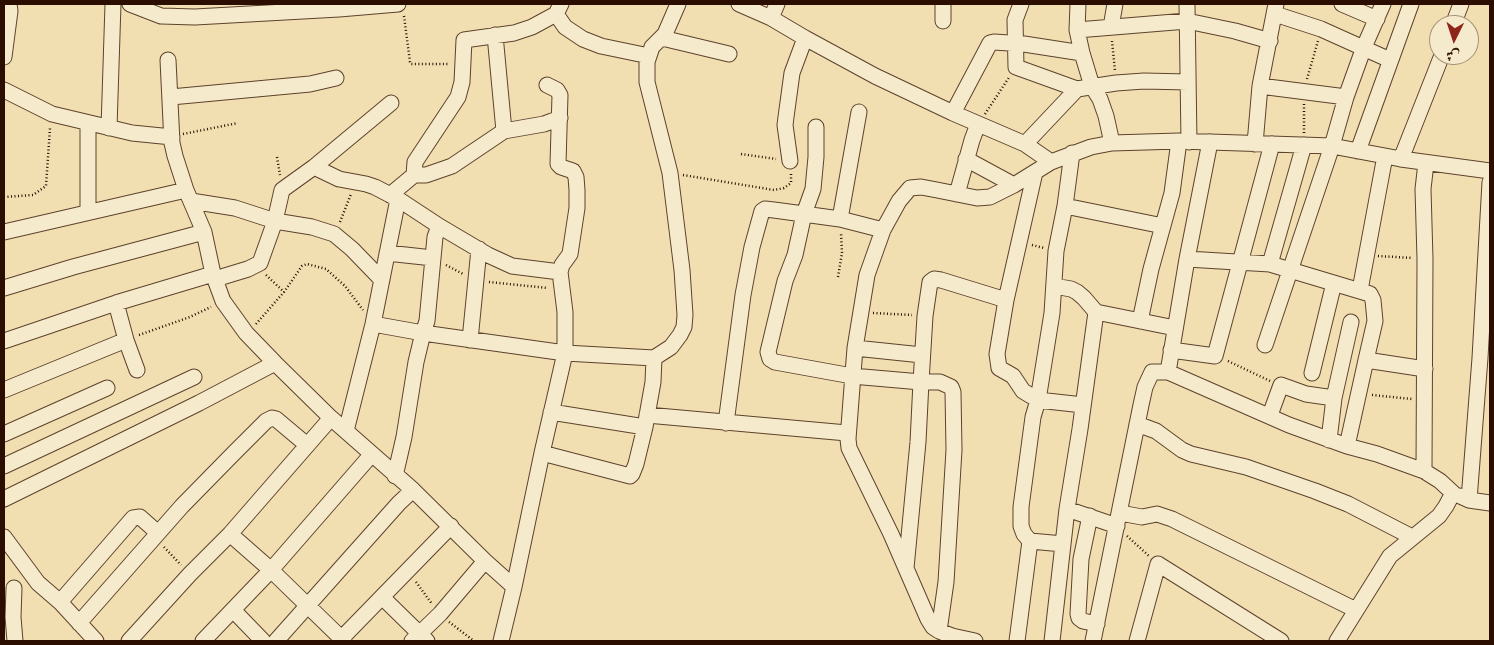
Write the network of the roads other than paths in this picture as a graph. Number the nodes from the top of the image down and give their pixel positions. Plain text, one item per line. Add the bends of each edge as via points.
1 (9, 4) edge
2 (113, 4) edge
3 (130, 4) edge
4 (678, 4) edge
5 (739, 4) edge
6 (777, 4) edge
7 (942, 4) edge
8 (1021, 4) edge
9 (1078, 4) edge
10 (1115, 4) edge
11 (1187, 4) edge
12 (1342, 4) edge
13 (1383, 4) edge
14 (1411, 4) edge
15 (401, 8) edge
16 (558, 9) edge
17 (1275, 9) edge
18 (771, 18) junction
19 (1377, 19) junction
20 (943, 21) dead end
21 (1187, 21) junction
22 (1111, 27) junction
23 (1077, 30) junction
24 (495, 35) junction
25 (662, 38) junction
26 (805, 38) junction
27 (1270, 41) junction
28 (1014, 44) junction
29 (1364, 47) junction
30 (1082, 53) junction
31 (729, 54) dead end
32 (649, 56) junction
33 (4, 57) edge
34 (168, 60) dead end
35 (1390, 60) junction
36 (1438, 65) edge
37 (336, 78) dead end
38 (1188, 82) junction
39 (547, 85) dead end
40 (1260, 86) junction
41 (1085, 88) junction
42 (4, 90) edge
43 (171, 97) junction
44 (1346, 97) junction
45 (391, 103) dead end
46 (859, 112) dead end
47 (953, 113) junction
48 (560, 118) junction
49 (88, 123) junction
50 (978, 124) junction
51 (816, 127) dead end
52 (109, 128) junction
53 (504, 131) junction
54 (172, 136) junction
55 (1184, 142) junction
56 (1210, 142) junction
57 (1112, 143) junction
58 (1025, 144) junction
59 (1256, 144) junction
60 (1272, 144) junction
61 (1304, 145) junction
62 (1332, 146) junction
63 (1358, 151) junction
64 (1072, 153) junction
65 (1385, 156) junction
66 (966, 159) junction
67 (1401, 159) junction
68 (790, 161) road end
69 (1051, 162) junction
70 (1426, 163) junction
71 (314, 167) junction
72 (1490, 171) edge
73 (1035, 172) junction
74 (414, 175) junction
75 (1490, 182) edge
76 (1014, 185) junction
77 (957, 194) junction
78 (189, 195) junction
79 (394, 197) junction
80 (1065, 206) junction
81 (88, 212) junction
82 (804, 214) junction
83 (840, 219) junction
84 (275, 221) junction
85 (439, 226) junction
86 (1163, 226) junction
87 (883, 230) junction
88 (4, 232) edge
89 (204, 232) junction
90 (479, 249) junction
91 (387, 253) junction
92 (433, 258) junction
93 (1186, 259) junction
94 (1240, 261) junction
95 (1270, 264) junction
96 (1291, 269) junction
97 (560, 272) junction
98 (214, 276) junction
99 (382, 280) junction
100 (1334, 283) junction
101 (1054, 286) junction
102 (4, 288) edge
103 (1360, 290) junction
104 (1006, 300) junction
105 (116, 303) junction
106 (1096, 312) junction
107 (1140, 321) junction
108 (1352, 322) dead end
109 (373, 324) junction
110 (1175, 328) junction
111 (423, 334) junction
112 (126, 340) junction
113 (470, 340) junction
114 (4, 341) edge
115 (1265, 345) dead end
116 (855, 348) junction
117 (1172, 350) junction
118 (564, 353) junction
119 (922, 355) junction
120 (654, 358) junction
121 (1366, 360) junction
122 (275, 363) junction
123 (1425, 369) junction
124 (137, 370) dead end
125 (1168, 372) junction
126 (1312, 373) dead end
127 (194, 376) dead end
128 (852, 376) junction
129 (921, 382) junction
130 (107, 388) dead end
131 (4, 390) edge
132 (1334, 398) junction
133 (1038, 400) junction
134 (1083, 405) junction
135 (551, 412) junction
136 (1270, 415) junction
137 (331, 418) junction
138 (646, 421) junction
139 (726, 423) junction
140 (1137, 424) junction
141 (346, 431) junction
142 (847, 433) junction
143 (4, 434) edge
144 (1329, 440) junction
145 (306, 445) junction
146 (1347, 446) junction
147 (542, 453) junction
148 (372, 454) junction
149 (4, 466) edge
150 (1424, 471) junction
151 (395, 476) junction
152 (413, 490) junction
153 (1453, 493) junction
154 (4, 499) edge
155 (1469, 500) junction
156 (1490, 503) edge
157 (1067, 509) junction
158 (1090, 516) junction
159 (1118, 520) junction
160 (451, 526) junction
161 (230, 534) junction
162 (156, 535) junction
163 (1412, 537) junction
164 (1030, 541) junction
165 (6, 543) edge
166 (1063, 544) junction
167 (486, 561) junction
168 (906, 569) junction
169 (271, 570) junction
170 (38, 583) junction
171 (514, 587) junction
172 (9, 589) edge
173 (382, 597) junction
174 (60, 602) junction
175 (308, 607) junction
176 (233, 610) junction
177 (1356, 610) junction
178 (79, 623) junction
179 (1097, 624) junction
180 (939, 631) junction
181 (419, 639) edge
182 (342, 640) edge
183 (15, 641) edge
184 (96, 641) edge
185 (128, 641) edge
186 (203, 641) edge
187 (264, 641) edge
188 (276, 641) edge
189 (501, 641) edge
190 (975, 641) edge
191 (1017, 641) edge
192 (1052, 641) edge
193 (1094, 641) edge
194 (1137, 641) edge
195 (1281, 641) edge
196 (1337, 641) edge

1 - 33 street
2 - 52 street
3 - 15 street via 161,16 195,17
4 - 25 street
5 - 18 street
6 - 18 street
7 - 20 street
8 - 28 street via 1015,20
9 - 23 street
10 - 22 street
11 - 21 street
12 - 19 street
13 - 19 street
14 - 35 street
16 - 24 street via 532,26 514,33
16 - 32 street via 565,26 583,39 610,49
17 - 27 street
17 - 29 street
18 - 26 street
19 - 29 street
21 - 22 street
21 - 27 street
21 - 38 street
22 - 23 street
23 - 30 street
24 - 53 street
24 - 74 street via 465,40 458,97 415,162
25 - 31 street
25 - 32 street via 652,47
26 - 47 street
26 - 68 street via 792,73 785,125
27 - 40 street
28 - 30 street
28 - 41 street via 1016,67
28 - 47 street via 989,44
29 - 35 street
29 - 44 street
30 - 41 street
32 - 120 street via 648,89 670,174 685,315 684,327 671,347
34 - 43 street
35 - 63 street
36 - 67 street
37 - 43 street via 310,84
38 - 41 street via 1144,81
38 - 55 street
39 - 48 street via 560,95
40 - 44 street
40 - 59 street
41 - 57 street via 1100,99
41 - 58 street
42 - 49 street via 52,114
43 - 54 street
44 - 62 street
45 - 71 street
46 - 83 street
47 - 50 street
48 - 53 street
48 - 97 street via 558,164 573,171 576,177 577,208 570,254
49 - 52 street
49 - 81 street
50 - 58 street
50 - 66 street
51 - 82 street via 815,178
52 - 54 street
53 - 74 street via 452,166 426,175
54 - 78 street via 175,156
55 - 56 street
55 - 57 street
55 - 86 street
56 - 59 street
56 - 93 street
57 - 64 street
58 - 69 street
59 - 60 street
60 - 61 street
60 - 94 street
61 - 62 street
61 - 95 street
62 - 63 street
62 - 96 street
63 - 65 street
64 - 69 street
64 - 80 street
65 - 67 street
65 - 103 street
66 - 76 street
66 - 77 street
67 - 70 street
69 - 73 street
70 - 72 street
70 - 123 street via 1423,189
71 - 79 street via 339,179 375,187
71 - 84 street via 282,190
73 - 76 street
73 - 104 street
74 - 79 street
75 - 155 street
76 - 77 street via 984,198
77 - 87 street via 910,188 898,201
78 - 81 street
78 - 84 street
78 - 89 street
79 - 85 street
79 - 91 street
80 - 86 street
80 - 101 street via 1056,251
81 - 88 street
82 - 83 street
82 - 128 street via 768,356 775,362
82 - 139 street via 765,209 762,212 743,295
83 - 87 street
84 - 98 street via 262,260 237,273
84 - 99 street via 334,234
85 - 90 street
85 - 92 street
86 - 107 street
87 - 116 street via 867,275
89 - 98 street
89 - 102 street
90 - 97 street via 518,268
90 - 113 street
91 - 92 street
91 - 99 street
92 - 111 street
93 - 94 street
93 - 110 street
94 - 95 street
94 - 117 street via 1215,356
95 - 96 street
96 - 100 street
96 - 115 street
97 - 118 street via 565,312
98 - 105 street
98 - 122 street via 223,301 246,333
99 - 109 street
100 - 103 street
100 - 126 street
101 - 106 street via 1077,292
101 - 133 street
103 - 121 street via 1370,294 1375,309
104 - 119 street via 934,279 929,284
104 - 133 street via 997,354 999,368 1013,376 1023,391
105 - 112 street
105 - 114 street
106 - 107 street
106 - 134 street
107 - 110 street
108 - 132 street
109 - 111 street
109 - 141 street
110 - 117 street
111 - 113 street
111 - 151 street
112 - 124 street
112 - 131 street
113 - 118 street
116 - 119 street
116 - 128 street
117 - 125 street
118 - 120 street
118 - 135 street
119 - 129 street
120 - 138 street
121 - 123 street
121 - 146 street
122 - 137 street
122 - 154 street
123 - 150 street
125 - 136 street
125 - 140 street via 1152,372 1149,376
127 - 149 street
128 - 129 street
128 - 142 street
129 - 168 street
129 - 180 street via 940,382 951,387 953,392 954,477
130 - 143 street
132 - 136 street via 1306,394 1281,385
132 - 144 street
133 - 134 street
133 - 164 street via 1021,506 1024,534
134 - 157 street
135 - 138 street
135 - 147 street
136 - 144 street
137 - 141 street
137 - 145 street
138 - 139 street
138 - 147 street via 630,476
139 - 142 street
140 - 159 street
140 - 163 street via 1156,431 1191,454 1246,467 1315,491
141 - 148 street
142 - 168 street via 850,448
144 - 146 street
145 - 161 street
145 - 162 street via 276,419 270,419 226,460
146 - 150 street
147 - 171 street
148 - 151 street
148 - 169 street
150 - 153 street
151 - 152 street
152 - 160 street
152 - 175 street
153 - 155 street
153 - 163 street via 1440,516
155 - 156 street
157 - 158 street
157 - 166 street
158 - 159 street
158 - 179 street via 1081,559 1078,614 1083,621
159 - 177 street via 1157,514 1172,519
159 - 179 street
160 - 167 street
160 - 173 street
161 - 169 street
161 - 185 street
162 - 174 street via 140,517 132,518
162 - 178 street
163 - 177 street via 1390,556
164 - 166 street
164 - 191 street
165 - 170 street
166 - 192 street
167 - 171 street
167 - 181 street
168 - 180 street via 931,624
169 - 175 street
169 - 176 street
170 - 172 street
170 - 174 street
171 - 189 street
172 - 183 street
173 - 181 street
173 - 182 street
174 - 178 street
175 - 182 street
175 - 188 street
176 - 186 street
176 - 187 street
177 - 196 street
178 - 184 street
179 - 193 street
180 - 190 street
194 - 195 street via 1158,564

